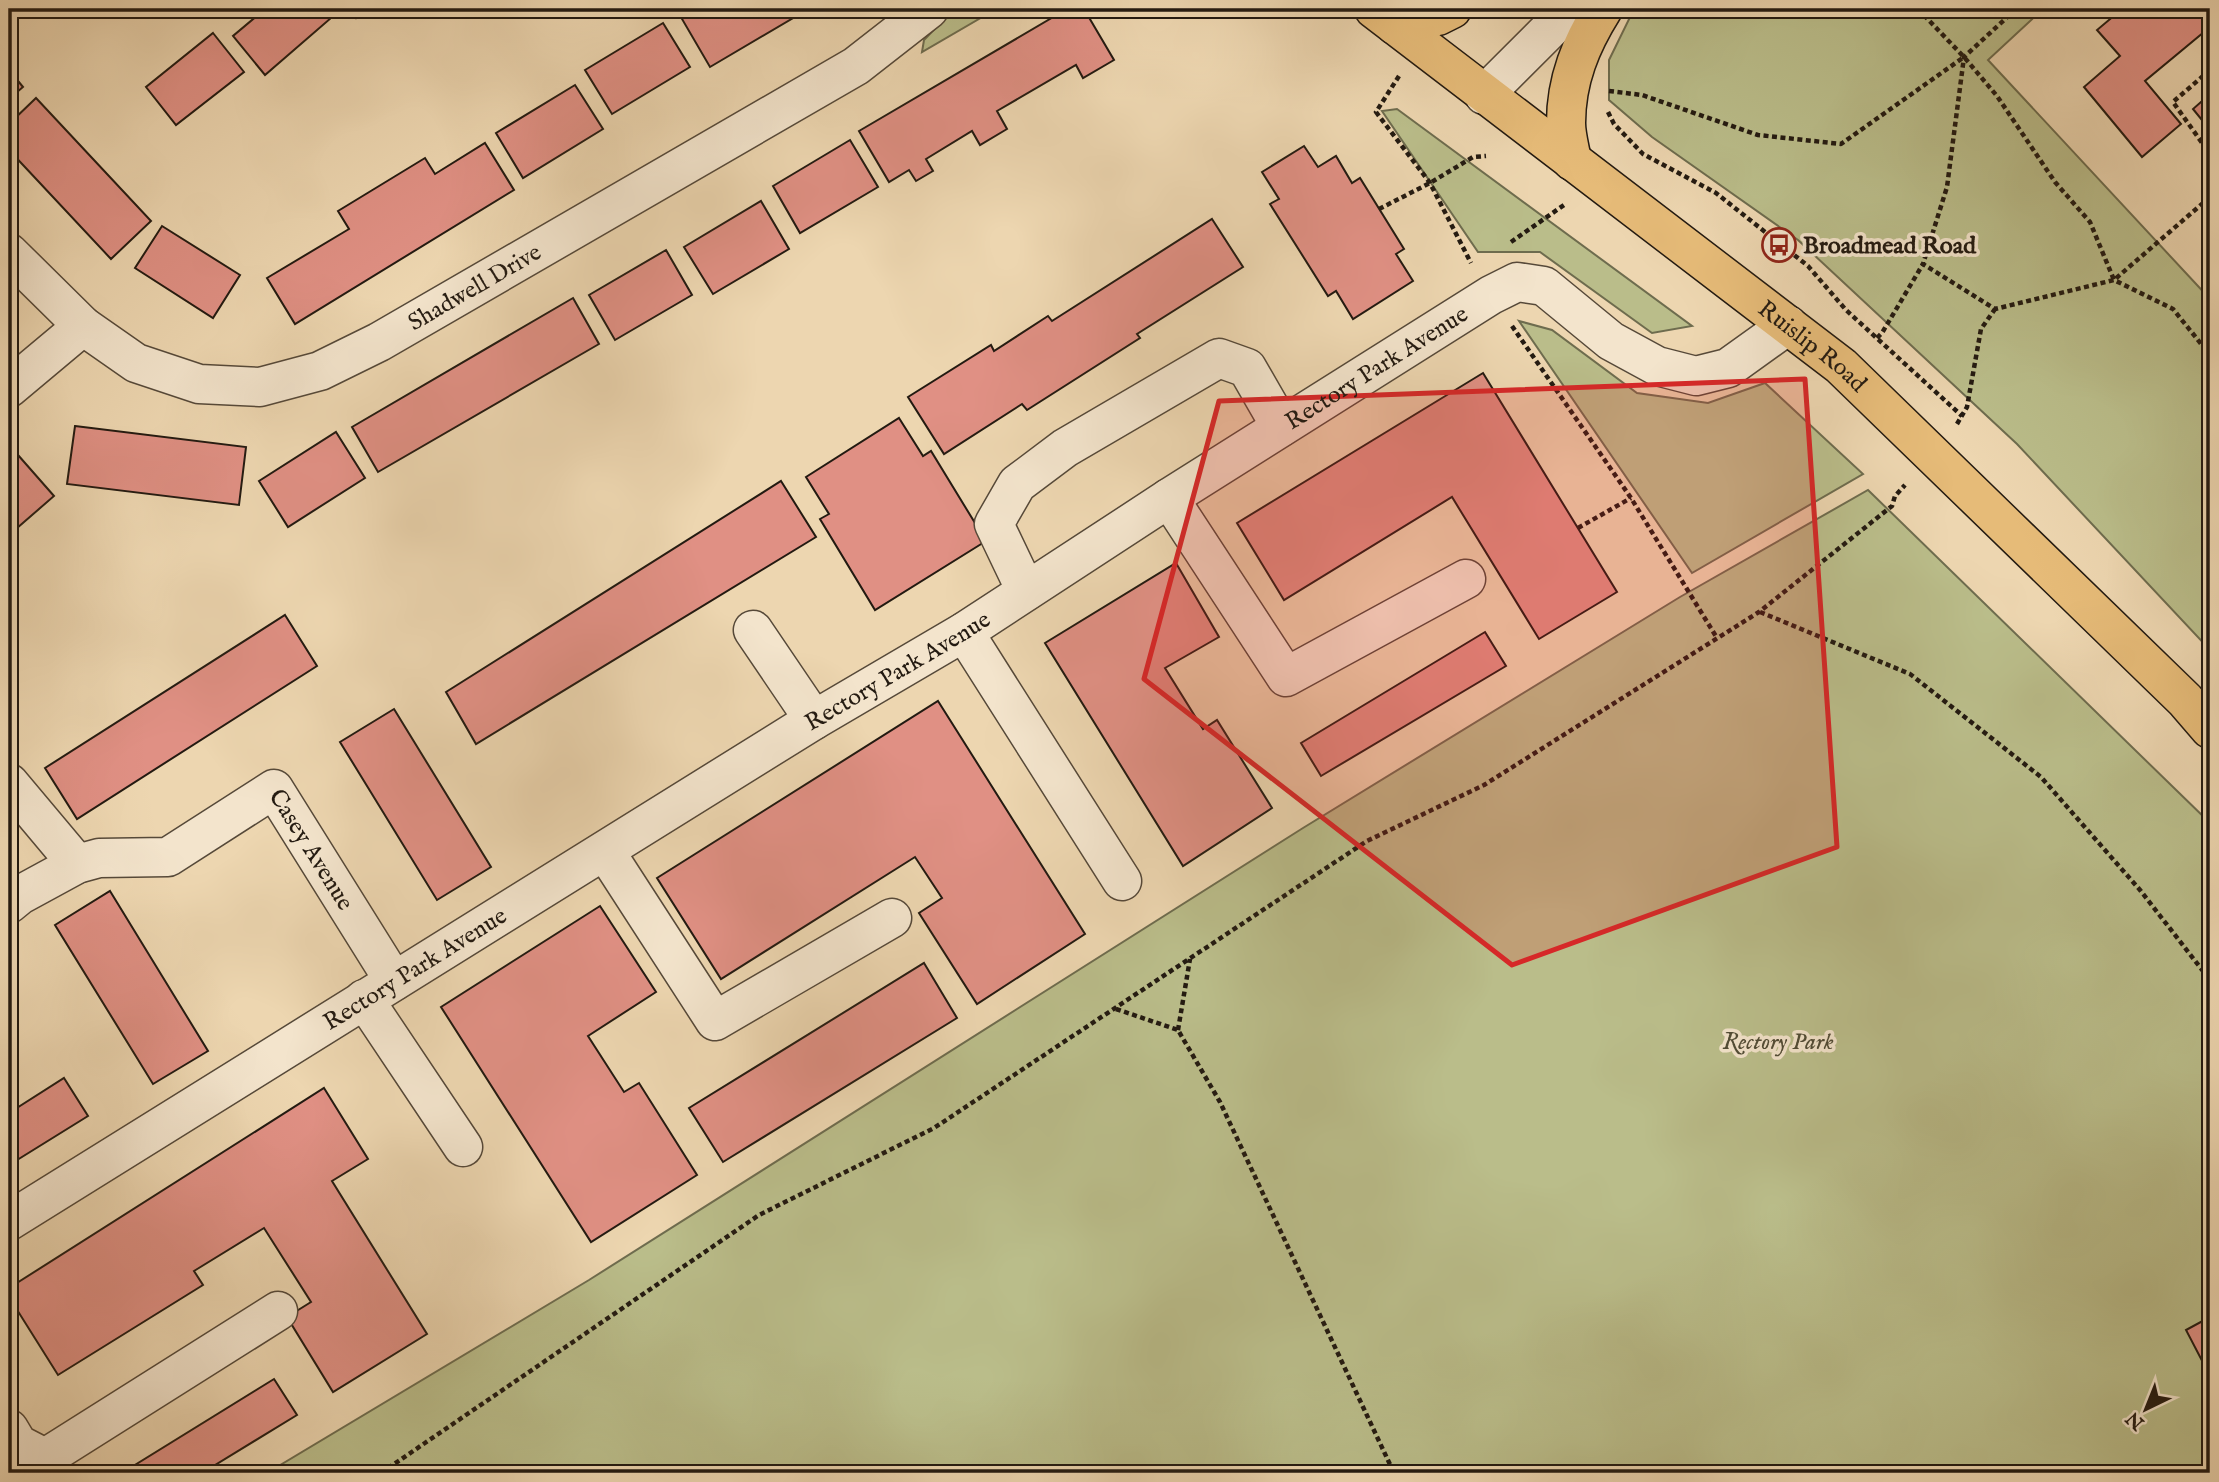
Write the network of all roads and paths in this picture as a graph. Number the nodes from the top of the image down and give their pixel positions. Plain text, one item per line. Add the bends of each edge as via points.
1 (929, 9) edge
2 (1452, 9) edge
3 (1570, 9) edge
4 (1603, 9) edge
5 (1918, 9) edge
6 (2016, 9) edge
7 (1396, 26) edge
8 (1964, 57) junction
9 (2210, 70) edge
10 (1603, 91) dead end
11 (1484, 95) junction
12 (1605, 103) dead end
13 (2210, 154) edge
14 (1486, 156) dead end
15 (1585, 171) junction
16 (1430, 183) junction
17 (2210, 197) edge
18 (1379, 209) dead end
19 (1507, 244) dead end
20 (9, 253) edge
21 (1923, 264) junction
22 (2114, 280) junction
23 (1491, 295) junction
24 (1995, 309) junction
25 (1788, 324) junction
26 (83, 326) junction
27 (1877, 338) junction
28 (2210, 355) edge
29 (9, 388) edge
30 (1962, 416) junction
31 (1282, 428) junction
32 (1951, 434) dead end
33 (1895, 496) dead end
34 (1169, 498) junction
35 (1631, 498) junction
36 (1578, 528) dead end
37 (1465, 579) dead end
38 (1026, 591) junction
39 (1759, 612) junction
40 (753, 630) dead end
41 (964, 632) junction
42 (1717, 638) junction
43 (814, 720) junction
44 (2210, 729) edge
45 (9, 783) edge
46 (605, 851) junction
47 (77, 864) junction
48 (1122, 881) dead end
49 (9, 904) edge
50 (892, 918) dead end
51 (1190, 959) junction
52 (2210, 980) edge
53 (379, 990) junction
54 (1115, 1008) junction
55 (1178, 1030) junction
56 (463, 1147) dead end
57 (9, 1221) edge
58 (278, 1311) dead end
59 (9, 1429) edge
60 (381, 1473) edge
61 (1394, 1473) edge

1 - 26 street, Shadwell Drive via 856,66 379,342 320,371 260,387 199,384 136,363
2 - 7 main road
3 - 11 street
4 - 15 main road via 1572,71 1566,123
5 - 8 path
6 - 8 path
7 - 11 main road, Ruislip Road
7 - 16 path via 1376,112
8 - 10 path via 1842,144 1758,135 1642,95
8 - 21 path via 1947,187
8 - 22 path via 1997,96 2055,182 2090,222
9 - 13 path via 2173,102
11 - 15 main road, Ruislip Road
12 - 27 path via 1614,124 1643,154 1716,193 1757,224 1808,266
14 - 16 path via 1473,158
15 - 19 path
15 - 25 main road, Ruislip Road
16 - 18 path
16 - 23 path
17 - 22 path
20 - 26 street, Shadwell Drive
21 - 24 path
21 - 27 path
22 - 24 path
22 - 28 path via 2173,309
23 - 25 street, Rectory Park Avenue via 1517,282 1544,286 1611,341 1657,366 1696,376 1728,368
23 - 31 street, Rectory Park Avenue
23 - 35 path
24 - 30 path via 1981,329
25 - 44 main road, Ruislip Road via 1841,366
26 - 29 street
27 - 30 path
30 - 32 path
31 - 34 street, Rectory Park Avenue
31 - 38 street via 1247,368 1219,358 1065,448 1017,484 994,523
33 - 39 path via 1892,506
34 - 37 street via 1286,677
34 - 38 street, Rectory Park Avenue
35 - 36 path
35 - 42 path
38 - 41 street, Rectory Park Avenue
39 - 42 path
39 - 52 path via 1910,674 2040,777 2140,890
40 - 43 street
41 - 43 street, Rectory Park Avenue
41 - 48 street
42 - 51 path via 1484,785 1367,841
43 - 46 street, Rectory Park Avenue
45 - 47 street
46 - 50 street via 715,1021
46 - 53 street, Rectory Park Avenue
47 - 49 street, Casey Avenue
47 - 53 street, Casey Avenue via 99,858 167,857 274,789
51 - 54 path
51 - 55 path
53 - 56 street
53 - 57 street, Rectory Park Avenue
54 - 55 path
54 - 60 path via 934,1128 759,1216
55 - 61 path via 1220,1102
58 - 59 street via 45,1458 18,1444

